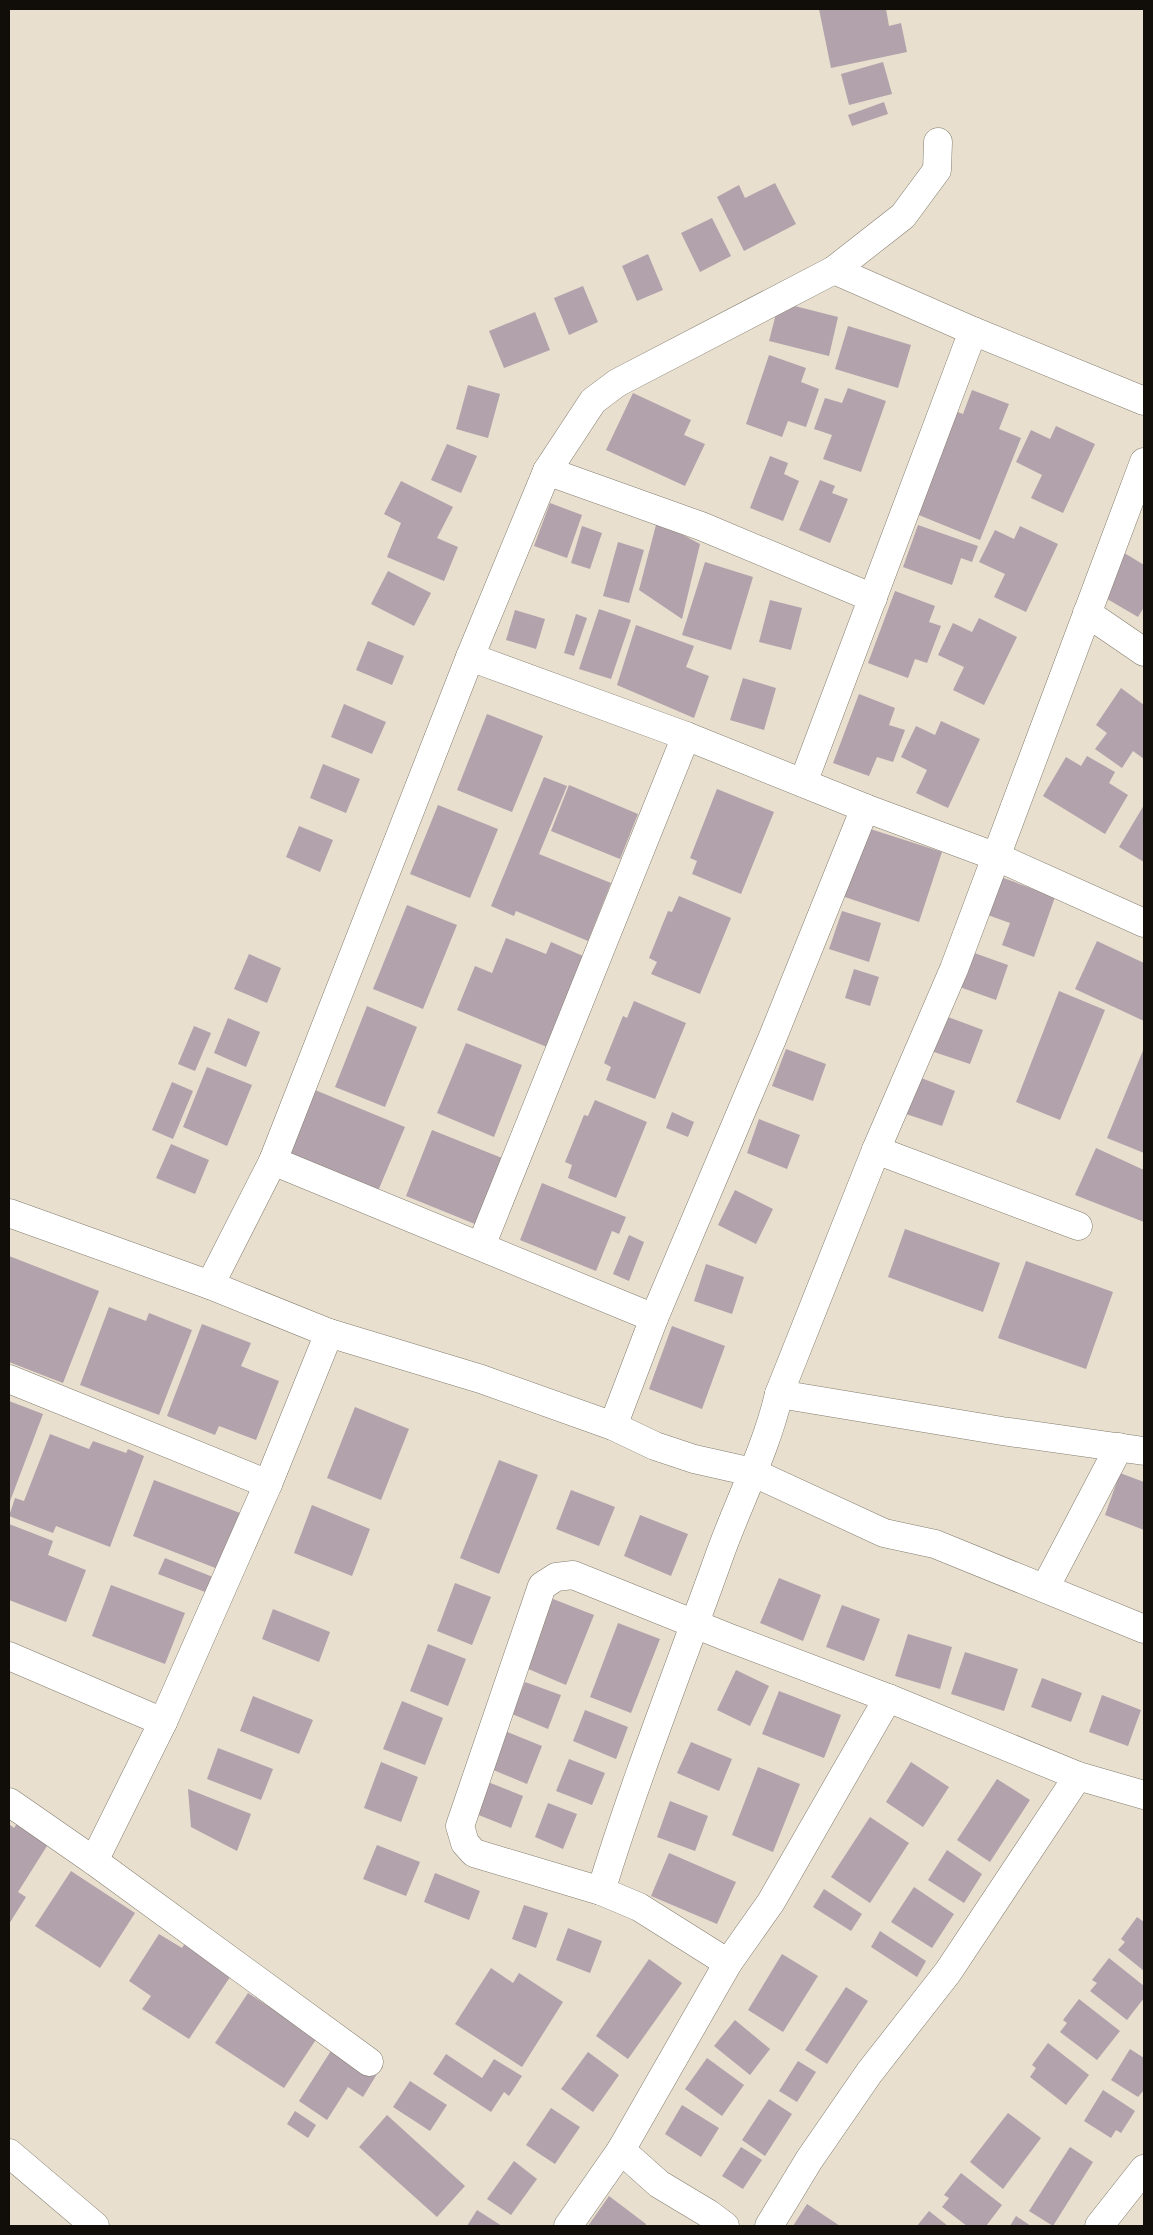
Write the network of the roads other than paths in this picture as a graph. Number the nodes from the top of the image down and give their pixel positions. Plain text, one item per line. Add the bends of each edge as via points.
1 (938, 142) dead end
2 (834, 270) junction
3 (973, 331) junction
4 (1144, 401) edge
5 (1144, 462) edge
6 (547, 471) junction
7 (873, 598) junction
8 (1088, 613) junction
9 (1144, 652) edge
10 (470, 656) junction
11 (686, 736) junction
12 (803, 783) junction
13 (865, 808) junction
14 (997, 857) junction
15 (1144, 923) edge
16 (876, 1150) junction
17 (273, 1161) junction
18 (9, 1213) edge
19 (1078, 1226) dead end
20 (481, 1246) junction
21 (210, 1285) junction
22 (654, 1318) junction
23 (329, 1333) junction
24 (9, 1378) edge
25 (779, 1394) junction
26 (613, 1426) junction
27 (1132, 1449) edge
28 (752, 1472) junction
29 (268, 1484) junction
30 (1045, 1588) junction
31 (696, 1623) junction
32 (1144, 1629) edge
33 (9, 1656) edge
34 (888, 1698) junction
35 (163, 1722) junction
36 (1078, 1776) junction
37 (1144, 1795) edge
38 (9, 1802) edge
39 (94, 1861) junction
40 (600, 1891) junction
41 (728, 1963) junction
42 (368, 2062) dead end
43 (621, 2150) junction
44 (9, 2153) edge
45 (1144, 2170) edge
46 (95, 2226) edge
47 (568, 2226) edge
48 (725, 2226) edge
49 (769, 2226) edge
50 (1100, 2226) edge

1 - 2 street via 937,170 903,216
2 - 3 street
2 - 6 street via 617,382 593,401
3 - 4 street
3 - 7 street
5 - 8 street
6 - 7 street via 701,526
6 - 10 street
7 - 12 street
8 - 9 street
8 - 14 street
10 - 11 street
10 - 17 street
11 - 12 street
11 - 20 street
12 - 13 street
13 - 14 street
13 - 22 street
14 - 15 street
14 - 16 street via 954,969
16 - 19 street
16 - 25 street
17 - 20 street
17 - 21 street
18 - 21 street
20 - 22 street
21 - 23 street
22 - 26 street
23 - 26 street via 481,1380
23 - 29 street
24 - 29 street
25 - 27 street
25 - 28 street via 771,1428
26 - 28 street via 655,1446 694,1459
27 - 30 street
28 - 30 street via 884,1533 935,1544
28 - 31 street
29 - 35 street
30 - 32 street
31 - 34 street
31 - 40 street via 622,1822
31 - 40 street via 573,1575 556,1577 542,1586 460,1826 465,1843 474,1853
33 - 35 street
34 - 36 street
34 - 41 street via 771,1902
35 - 39 street
36 - 37 street
36 - 49 street via 948,1972 869,2073 814,2152
38 - 39 street
39 - 42 street
40 - 41 street via 639,1907
41 - 43 street
43 - 47 street
43 - 48 street via 659,2184
44 - 46 street
45 - 50 street

